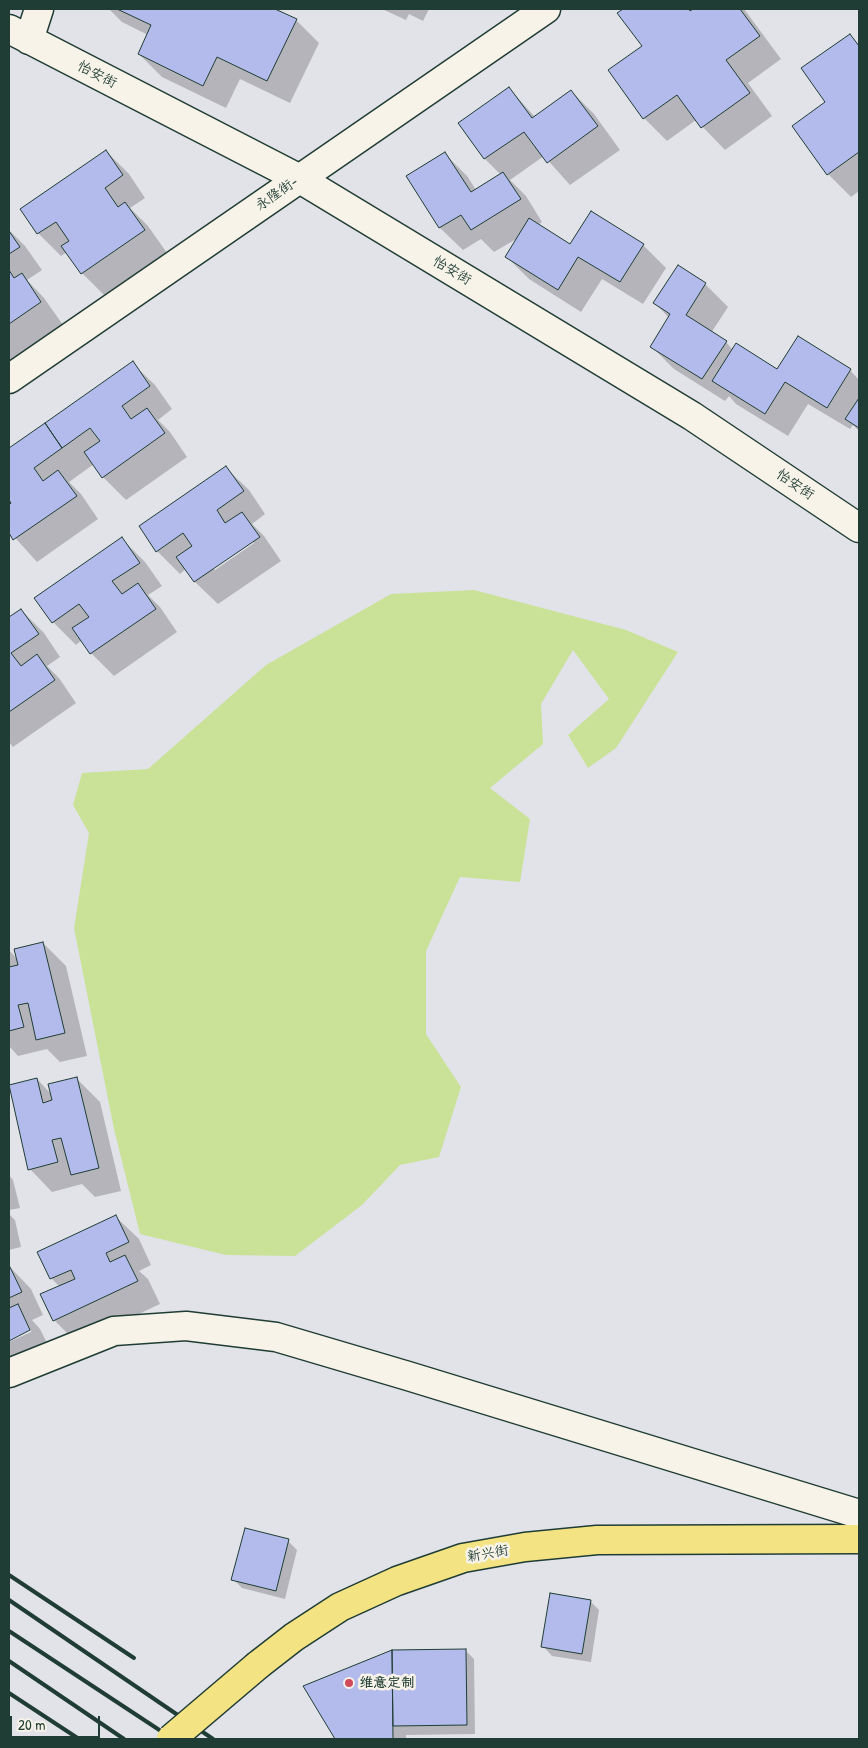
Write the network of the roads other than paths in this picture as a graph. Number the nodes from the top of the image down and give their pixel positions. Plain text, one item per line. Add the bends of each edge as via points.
1 (39, 9) edge
2 (546, 9) edge
3 (19, 34) edge
4 (300, 179) junction
5 (9, 379) edge
6 (859, 528) edge
7 (9, 1373) edge
8 (859, 1514) edge
9 (859, 1539) edge
10 (171, 1739) edge

1 - 3 street, 怡安街
2 - 4 street, 永隆街-
3 - 4 street, 怡安街
4 - 5 street, 永隆街-
4 - 6 street, 怡安街 via 692,416
7 - 8 street via 114,1332 186,1326 276,1337
9 - 10 main road, 新兴街, bridge via 597,1540 525,1547 463,1558 397,1580 340,1607 258,1665

